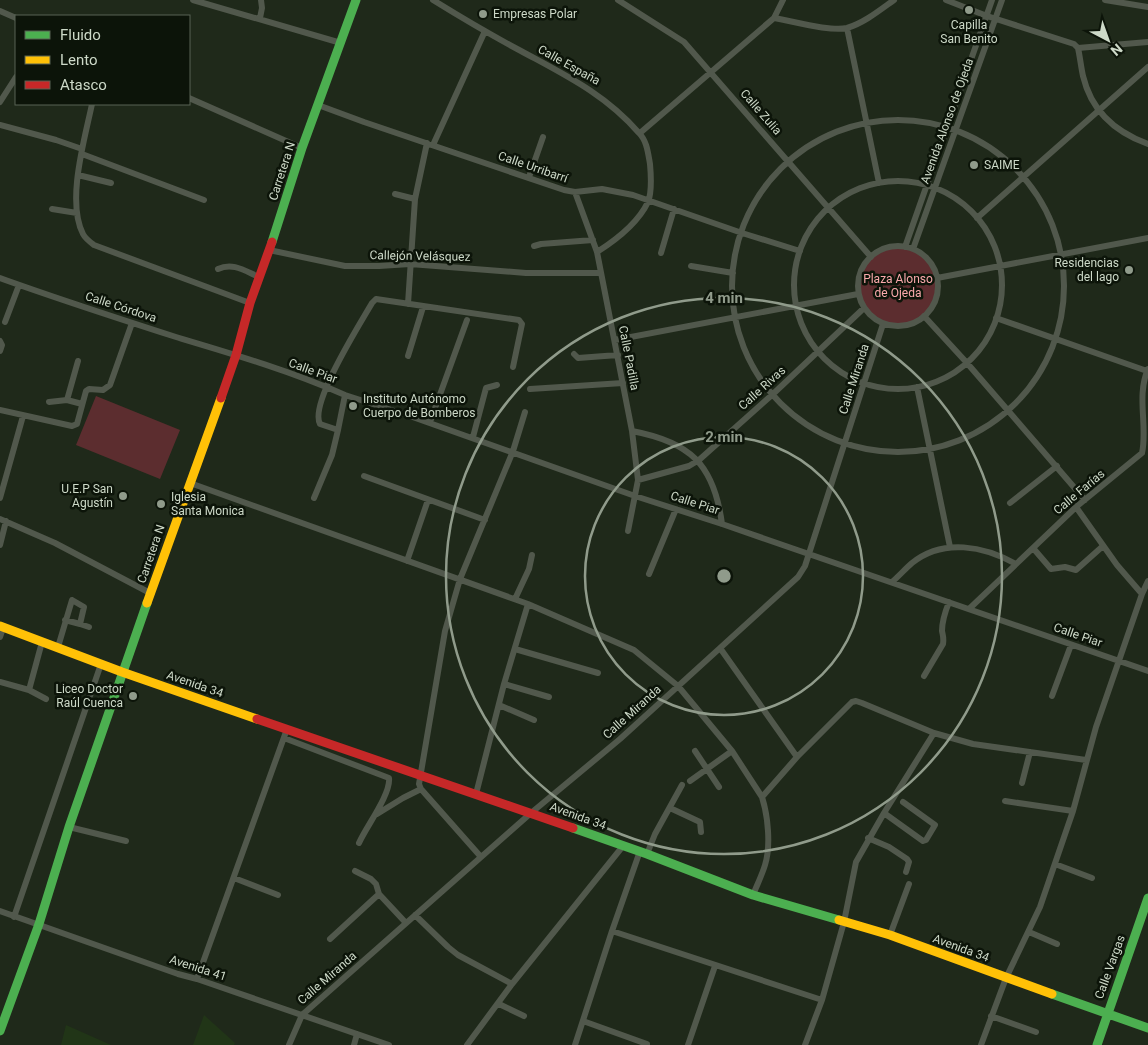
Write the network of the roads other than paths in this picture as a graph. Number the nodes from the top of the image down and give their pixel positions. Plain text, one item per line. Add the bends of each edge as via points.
1 (196, 0) edge
2 (261, 0) edge
3 (356, 0) edge
4 (433, 0) edge
5 (618, 0) edge
6 (783, 0) edge
7 (894, 0) edge
8 (946, 0) edge
9 (992, 0) edge
10 (1002, 0) edge
11 (1105, 0) edge
12 (1148, 7) edge
13 (0, 11) edge
14 (987, 16) junction
15 (15, 18) edge
16 (260, 18) junction
17 (774, 18) junction
18 (995, 18) junction
19 (846, 28) junction
20 (485, 31) junction
21 (1148, 42) edge
22 (341, 43) junction
23 (1078, 48) junction
24 (1148, 67) edge
25 (711, 71) junction
26 (15, 78) edge
27 (190, 98) edge
28 (0, 102) edge
29 (92, 105) edge
30 (318, 105) junction
31 (1098, 112) junction
32 (867, 123) junction
33 (0, 125) edge
34 (948, 127) junction
35 (956, 130) junction
36 (640, 133) junction
37 (543, 137) dead end
38 (430, 144) junction
39 (1148, 144) edge
40 (302, 148) junction
41 (82, 152) junction
42 (789, 162) junction
43 (78, 175) junction
44 (529, 177) junction
45 (1024, 178) junction
46 (112, 183) dead end
47 (880, 184) junction
48 (926, 186) junction
49 (935, 188) junction
50 (575, 192) junction
51 (395, 194) dead end
52 (415, 199) junction
53 (204, 200) dead end
54 (649, 200) junction
55 (830, 208) junction
56 (52, 209) dead end
57 (674, 209) junction
58 (77, 212) junction
59 (977, 218) junction
60 (742, 233) junction
61 (1148, 238) edge
62 (593, 240) junction
63 (534, 246) dead end
64 (909, 248) junction
65 (270, 250) junction
66 (800, 251) junction
67 (597, 252) junction
68 (661, 252) dead end
69 (1061, 254) junction
70 (871, 257) junction
71 (410, 264) junction
72 (691, 266) dead end
73 (1000, 267) junction
74 (218, 269) dead end
75 (601, 272) junction
76 (733, 273) junction
77 (260, 277) junction
78 (0, 278) edge
79 (937, 278) junction
80 (19, 285) junction
81 (858, 294) junction
82 (250, 302) junction
83 (408, 304) junction
84 (796, 306) junction
85 (424, 307) junction
86 (864, 308) junction
87 (924, 316) junction
88 (735, 317) junction
89 (996, 318) junction
90 (467, 320) dead end
91 (5, 322) dead end
92 (132, 323) junction
93 (883, 324) junction
94 (1055, 339) junction
95 (615, 340) junction
96 (0, 341) edge
97 (0, 351) edge
98 (818, 352) junction
99 (574, 354) dead end
100 (236, 355) junction
101 (618, 355) junction
102 (408, 356) dead end
103 (78, 362) dead end
104 (967, 363) junction
105 (513, 367) dead end
106 (1147, 370) edge
107 (623, 383) junction
108 (864, 383) junction
109 (497, 385) dead end
110 (326, 386) junction
111 (917, 387) junction
112 (530, 389) dead end
113 (773, 394) junction
114 (1146, 394) edge
115 (345, 395) junction
116 (67, 400) junction
117 (49, 402) dead end
118 (82, 404) junction
119 (0, 410) edge
120 (1008, 410) junction
121 (525, 412) dead end
122 (23, 416) junction
123 (430, 422) junction
124 (338, 430) junction
125 (632, 430) junction
126 (473, 437) junction
127 (845, 443) junction
128 (929, 448) junction
129 (513, 451) junction
130 (699, 460) junction
131 (1057, 466) junction
132 (364, 476) dead end
133 (638, 480) junction
134 (190, 483) junction
135 (635, 496) junction
136 (0, 498) edge
137 (314, 498) dead end
138 (428, 500) junction
139 (1085, 500) junction
140 (1010, 503) dead end
141 (1076, 508) junction
142 (676, 509) junction
143 (3, 520) edge
144 (485, 520) junction
145 (722, 524) junction
146 (628, 531) dead end
147 (0, 545) edge
148 (1103, 546) junction
149 (950, 548) junction
150 (1033, 548) junction
151 (809, 554) junction
152 (532, 555) dead end
153 (407, 561) junction
154 (1016, 564) junction
155 (649, 574) dead end
156 (460, 578) junction
157 (1148, 581) edge
158 (892, 582) junction
159 (150, 593) junction
160 (1142, 594) junction
161 (515, 599) junction
162 (949, 602) junction
163 (528, 604) junction
164 (969, 609) junction
165 (65, 620) junction
166 (80, 624) junction
167 (2, 627) edge
168 (89, 627) dead end
169 (0, 637) edge
170 (42, 642) junction
171 (1070, 645) junction
172 (58, 647) junction
173 (720, 648) junction
174 (515, 649) junction
175 (1118, 661) junction
176 (101, 664) junction
177 (1148, 671) edge
178 (122, 672) junction
179 (598, 673) dead end
180 (924, 676) dead end
181 (0, 682) edge
182 (504, 684) junction
183 (678, 686) junction
184 (29, 690) junction
185 (1052, 696) dead end
186 (549, 697) dead end
187 (46, 699) dead end
188 (499, 706) junction
189 (534, 720) dead end
190 (285, 733) junction
191 (934, 733) junction
192 (695, 751) dead end
193 (732, 751) junction
194 (1030, 752) junction
195 (797, 757) junction
196 (1086, 760) junction
197 (706, 768) junction
198 (420, 775) junction
199 (690, 781) dead end
200 (1022, 783) dead end
201 (682, 785) dead end
202 (719, 787) dead end
203 (422, 789) junction
204 (476, 794) junction
205 (762, 797) junction
206 (903, 802) dead end
207 (1005, 802) dead end
208 (670, 808) junction
209 (1073, 811) junction
210 (531, 813) junction
211 (884, 813) junction
212 (375, 816) junction
213 (69, 827) junction
214 (701, 832) dead end
215 (868, 838) junction
216 (126, 842) dead end
217 (359, 843) dead end
218 (623, 846) junction
219 (643, 852) junction
220 (481, 857) junction
221 (1055, 864) junction
222 (355, 871) dead end
223 (906, 872) dead end
224 (234, 878) junction
225 (1092, 878) dead end
226 (909, 884) dead end
227 (379, 894) junction
228 (278, 895) dead end
229 (753, 895) junction
230 (1148, 898) edge
231 (0, 911) edge
232 (415, 915) junction
233 (14, 917) junction
234 (844, 922) junction
235 (406, 923) junction
236 (39, 924) junction
237 (612, 931) junction
238 (1029, 932) junction
239 (890, 936) junction
240 (330, 939) dead end
241 (1057, 944) dead end
242 (715, 966) junction
243 (1006, 978) junction
244 (197, 979) junction
245 (512, 984) junction
246 (822, 1000) junction
247 (499, 1004) junction
248 (1107, 1013) junction
249 (302, 1015) junction
250 (524, 1016) dead end
251 (991, 1016) junction
252 (583, 1020) junction
253 (1148, 1028) edge
254 (0, 1031) edge
255 (1036, 1032) dead end
256 (357, 1034) junction
257 (647, 1044) edge
258 (289, 1045) edge
259 (354, 1045) edge
260 (388, 1045) edge
261 (467, 1045) edge
262 (575, 1045) edge
263 (688, 1045) edge
264 (805, 1045) edge
265 (981, 1045) edge
266 (1097, 1045) edge

1 - 16 street
2 - 16 street
3 - 22 street, Carretera N
4 - 20 street, Calle España
5 - 25 street, Calle Zulia via 684,42
6 - 17 street
7 - 19 street
8 - 14 street
9 - 14 street, Avenida Alonso de Ojeda
10 - 18 street, Avenida Alonso de Ojeda
11 - 12 street
13 - 15 street
14 - 18 street
14 - 34 street, Avenida Alonso de Ojeda
16 - 22 street
17 - 19 street
17 - 25 street
18 - 23 street via 1068,41
18 - 35 street, Avenida Alonso de Ojeda
19 - 32 street
20 - 36 street, Calle España via 599,95
20 - 38 street
21 - 23 street
22 - 30 street, Carretera N
23 - 31 street via 1086,86
24 - 31 street
25 - 36 street
25 - 42 street, Calle Zulia
26 - 28 street
27 - 40 street
29 - 41 street
30 - 38 street, Calle Urribarrí
30 - 40 street, Carretera N
31 - 39 street via 1122,133
31 - 45 street
32 - 34 street via 908,120
32 - 42 street via 826,137
32 - 47 street
33 - 41 street via 56,140
34 - 35 street
34 - 48 street, Avenida Alonso de Ojeda
35 - 45 street via 997,152
35 - 49 street, Avenida Alonso de Ojeda
36 - 54 street, Calle España via 651,172
37 - 44 street
38 - 44 street, Calle Urribarrí
38 - 52 street
40 - 65 street, Carretera N
41 - 43 street
41 - 53 street
42 - 55 street, Calle Zulia
42 - 60 street via 761,194
43 - 46 street
43 - 58 street
44 - 50 street, Calle Urribarrí
45 - 59 street
45 - 69 street via 1045,208
47 - 48 street via 903,182
47 - 55 street via 853,192
48 - 49 street
48 - 64 street, Avenida Alonso de Ojeda
49 - 59 street via 961,202
49 - 64 street, Avenida Alonso de Ojeda
50 - 54 street, Calle Urribarrí via 602,189
50 - 62 street, Calle Padilla
51 - 52 street
52 - 71 street
54 - 57 street, Calle Urribarrí
54 - 67 street via 641,214 619,237
55 - 66 street via 812,227
55 - 70 street, Calle Zulia
56 - 58 street
57 - 60 street, Calle Urribarrí
57 - 68 street
58 - 82 street via 84,236 94,245
59 - 73 street via 992,241
60 - 66 street, Calle Urribarrí
60 - 76 street
61 - 69 street
62 - 63 street
62 - 67 street, Calle Padilla
64 - 70 street via 890,247
64 - 79 street via 928,260
65 - 71 street, Callejón Velásquez via 345,266
65 - 77 street, Carretera N
66 - 84 street via 794,278
67 - 75 street, Calle Padilla
69 - 73 street
69 - 94 street via 1064,296
70 - 81 street via 860,274
71 - 75 street, Callejón Velásquez via 526,273
71 - 83 street
72 - 76 street
73 - 79 street
73 - 89 street via 1001,293
74 - 77 street via 232,266
75 - 95 street, Calle Padilla
76 - 88 street
77 - 82 street, Carretera N
78 - 80 street, Calle Córdova
79 - 87 street via 936,299
80 - 91 street
80 - 92 street, Calle Córdova
81 - 84 street
81 - 86 street
82 - 100 street, Carretera N
83 - 85 street
83 - 110 street via 376,299 372,303
84 - 88 street
84 - 98 street via 804,330
85 - 102 street
85 - 105 street via 519,320 522,324
86 - 93 street
86 - 98 street, Calle Rivas
87 - 93 street via 900,326
87 - 104 street
88 - 95 street
88 - 113 street via 749,358
89 - 94 street
89 - 104 street via 984,343
90 - 123 street
92 - 100 street, Calle Córdova
92 - 118 street via 110,385 103,390 86,391
93 - 108 street, Calle Miranda
94 - 106 street
94 - 120 street via 1039,373
95 - 101 street, Calle Padilla
96 - 97 street
98 - 108 street via 843,374
98 - 113 street, Calle Rivas
99 - 101 street via 578,358
100 - 110 street, Calle Piar
100 - 134 street, Carretera N
101 - 107 street, Calle Padilla
103 - 116 street
104 - 111 street via 944,378
104 - 120 street
106 - 114 street, Calle Farías
107 - 112 street
107 - 125 street, Calle Padilla
108 - 111 street via 884,388
108 - 127 street, Calle Miranda
109 - 126 street via 486,388
110 - 115 street, Calle Piar
110 - 124 street via 319,408 319,422
111 - 128 street
113 - 127 street via 805,423
113 - 130 street, Calle Rivas
114 - 139 street, Calle Farías via 1146,445 1142,453
115 - 123 street, Calle Piar
115 - 124 street
116 - 117 street
116 - 118 street
118 - 122 street via 77,424 72,426
119 - 122 street
120 - 128 street via 976,432
120 - 131 street
121 - 129 street
122 - 136 street
123 - 126 street, Calle Piar
124 - 137 street via 332,456
125 - 130 street via 672,442
125 - 133 street, Calle Padilla
126 - 129 street, Calle Piar
127 - 128 street via 887,451
127 - 151 street, Calle Miranda
128 - 149 street
129 - 135 street, Calle Piar
129 - 144 street
130 - 133 street, Calle Rivas via 689,466
130 - 145 street via 714,489
131 - 139 street
131 - 140 street
132 - 138 street
133 - 135 street, Calle Padilla
134 - 153 street
134 - 159 street, Carretera N
135 - 142 street, Calle Piar
135 - 146 street, Calle Padilla
138 - 144 street
138 - 153 street
139 - 141 street, Calle Farías
141 - 148 street
141 - 150 street, Calle Farías
142 - 145 street, Calle Piar
142 - 155 street
143 - 147 street
143 - 159 street via 56,543
144 - 156 street
145 - 151 street, Calle Piar
148 - 150 street via 1076,570 1065,567 1051,569
148 - 160 street
149 - 154 street via 991,551
149 - 158 street via 922,557
150 - 154 street, Calle Farías
151 - 158 street, Calle Piar
151 - 173 street, Calle Miranda via 798,577
152 - 161 street
153 - 156 street
154 - 164 street, Calle Farías
156 - 161 street
156 - 198 street via 445,631
157 - 160 street
158 - 162 street, Calle Piar
159 - 178 street, Carretera N
160 - 175 street
161 - 163 street
162 - 164 street, Calle Piar
162 - 180 street via 943,616 943,644
163 - 174 street
163 - 183 street via 634,650
164 - 171 street, Calle Piar
165 - 166 street
165 - 166 street via 74,600 84,608
165 - 172 street
166 - 168 street
167 - 169 street
167 - 170 street, Avenida 34
170 - 172 street, Avenida 34
170 - 184 street
171 - 175 street, Calle Piar
171 - 185 street
172 - 176 street, Avenida 34
173 - 183 street, Calle Miranda
173 - 195 street
174 - 179 street
174 - 182 street
175 - 177 street, Calle Piar
175 - 196 street
176 - 178 street, Avenida 34
176 - 233 street
178 - 190 street, Avenida 34
178 - 213 street, Carretera N
181 - 184 street
182 - 186 street
182 - 188 street
183 - 193 street
183 - 210 street, Calle Miranda
184 - 187 street
188 - 189 street
188 - 204 street
190 - 198 street, Avenida 34
190 - 212 street via 390,778
190 - 224 street
191 - 194 street via 973,744
191 - 195 street via 856,701
191 - 211 street
192 - 197 street
193 - 197 street
193 - 205 street
194 - 196 street
194 - 200 street
195 - 205 street
196 - 209 street
197 - 199 street
197 - 202 street
198 - 203 street
198 - 204 street, Avenida 34
201 - 208 street
203 - 212 street
203 - 220 street
204 - 210 street, Avenida 34
205 - 229 street via 767,814 768,846
206 - 211 street via 935,826 926,840
207 - 209 street
208 - 214 street via 700,822
208 - 219 street
209 - 221 street
210 - 218 street, Avenida 34
210 - 220 street, Calle Miranda
211 - 215 street
212 - 217 street
213 - 216 street
213 - 236 street, Carretera N
215 - 223 street via 907,859
215 - 234 street via 856,862
218 - 219 street, Avenida 34
218 - 245 street
219 - 229 street, Avenida 34
219 - 237 street
220 - 232 street, Calle Miranda
221 - 225 street
221 - 238 street
222 - 227 street via 371,879
224 - 228 street
224 - 244 street
226 - 239 street
227 - 235 street
227 - 240 street
229 - 234 street, Avenida 34
230 - 248 street, Calle Vargas
231 - 233 street, Avenida 41
232 - 235 street, Calle Miranda
232 - 245 street via 458,955
233 - 236 street, Avenida 41
234 - 239 street, Avenida 34
234 - 246 street
235 - 249 street, Calle Miranda
236 - 244 street, Avenida 41
236 - 254 street, Carretera N
237 - 242 street
237 - 252 street
238 - 241 street
238 - 243 street
239 - 243 street, Avenida 34
242 - 246 street
242 - 263 street
243 - 248 street, Avenida 34
243 - 251 street
244 - 249 street, Avenida 41
245 - 247 street
246 - 264 street
247 - 250 street
247 - 261 street
248 - 253 street, Avenida 34
248 - 266 street, Calle Vargas
249 - 256 street, Avenida 41
249 - 258 street, Calle Miranda
251 - 255 street
251 - 265 street
252 - 257 street
252 - 262 street
256 - 259 street
256 - 260 street, Avenida 41

